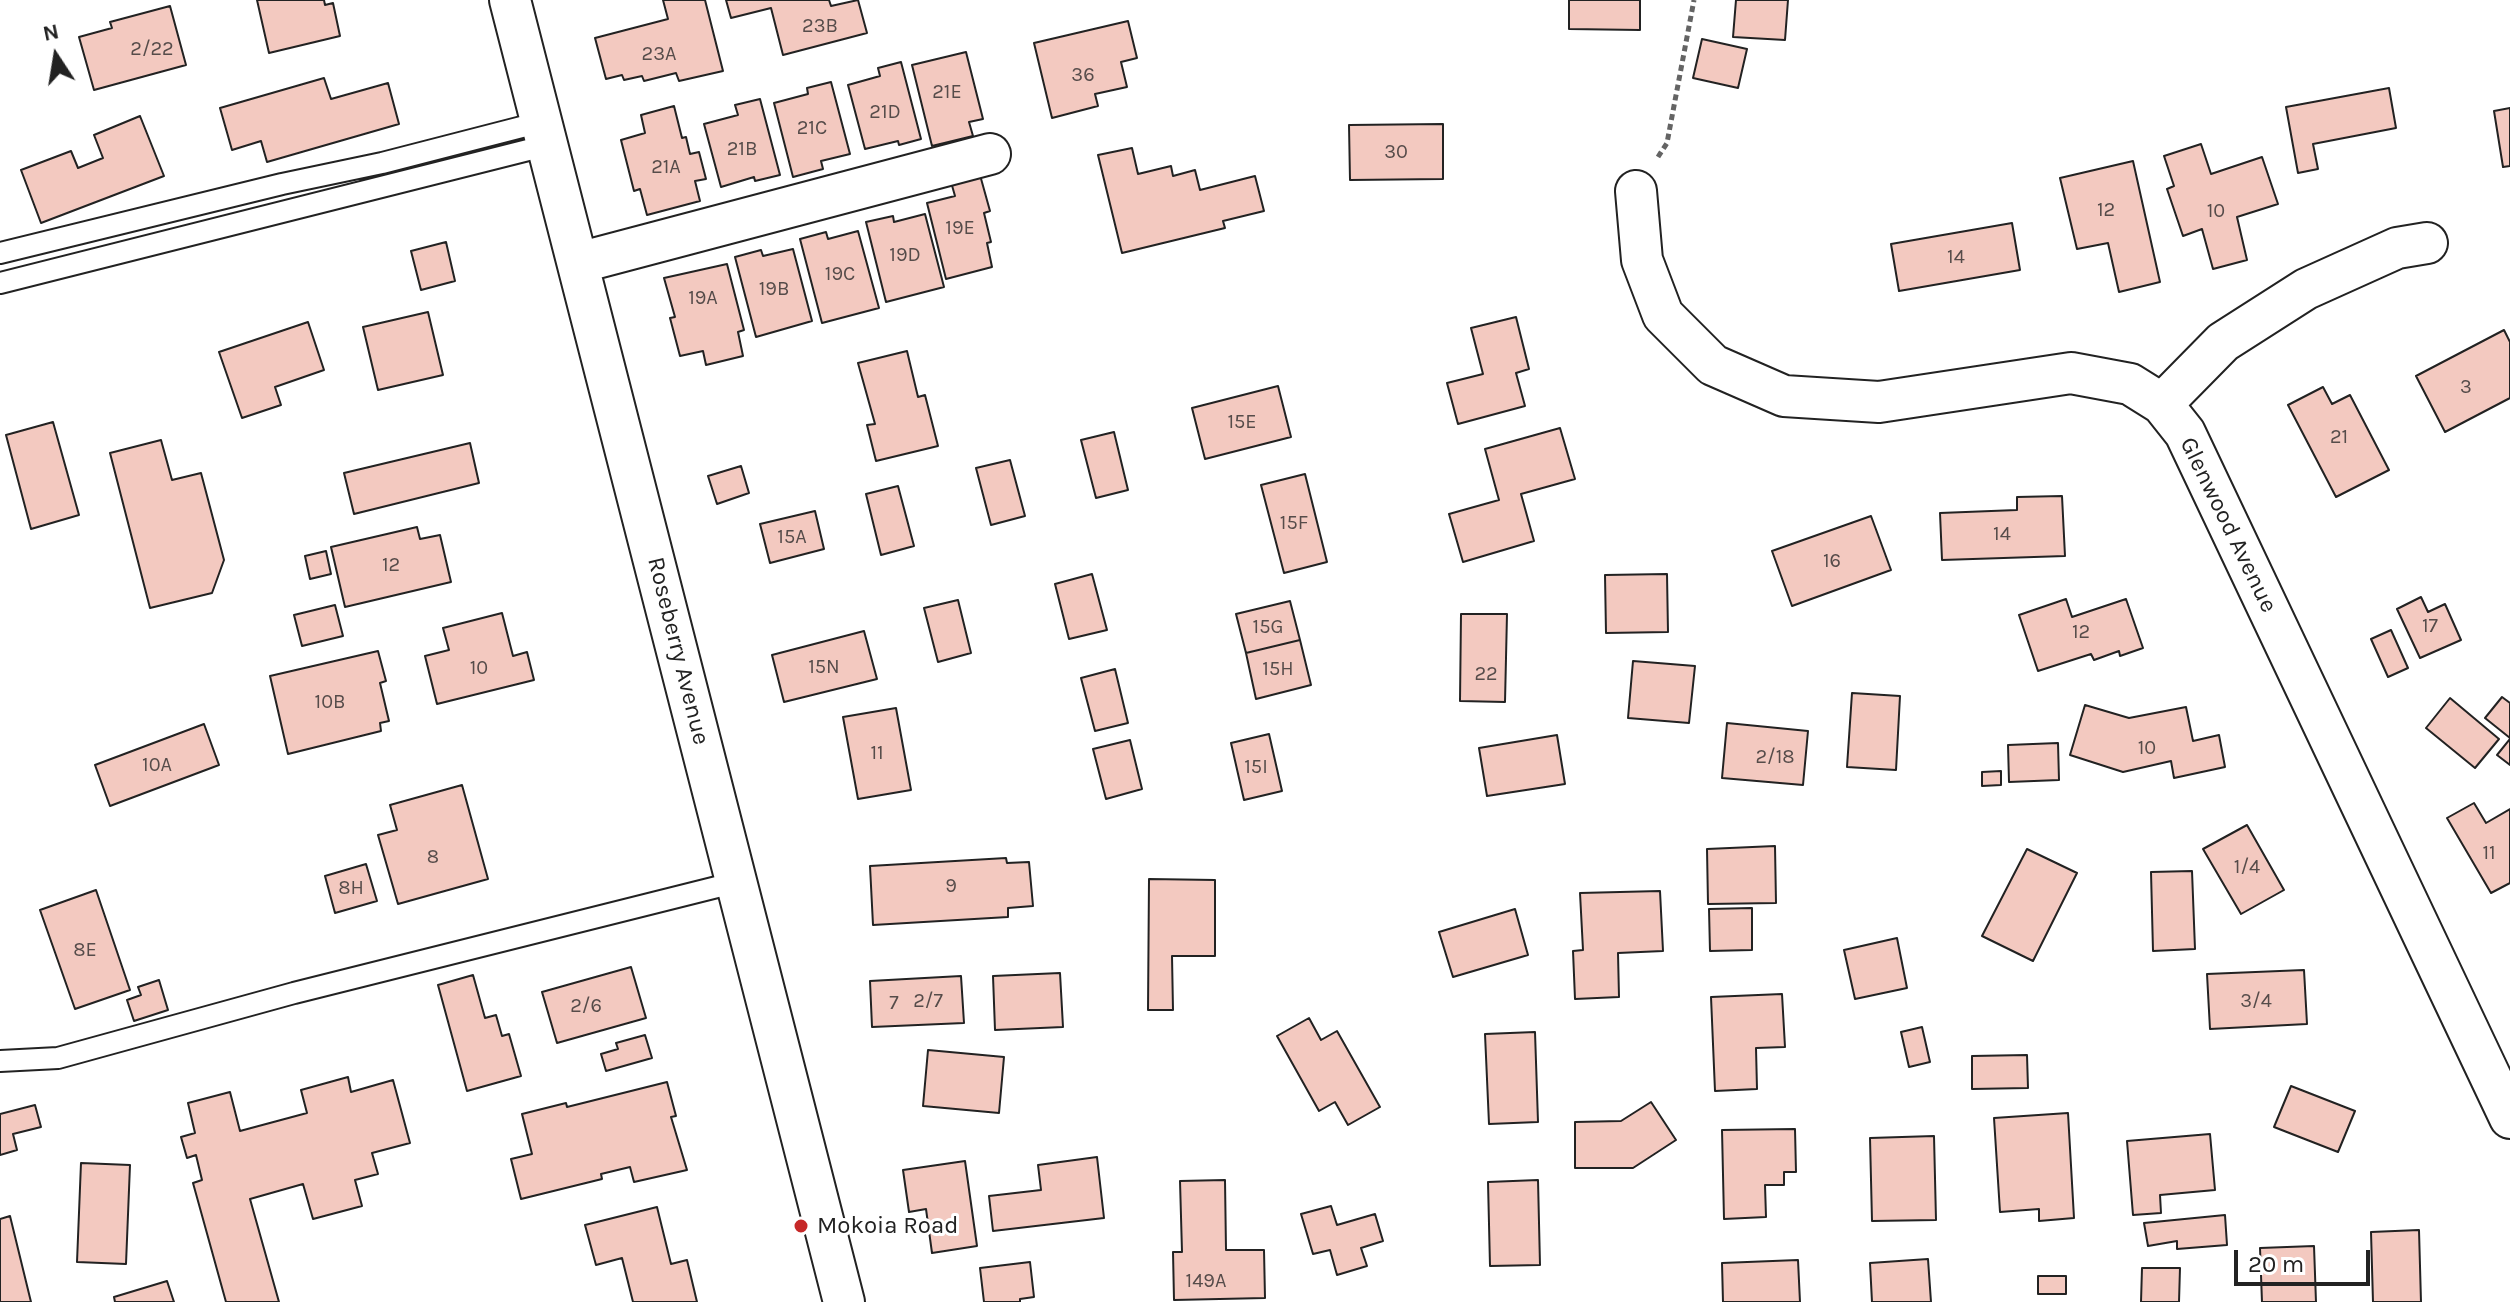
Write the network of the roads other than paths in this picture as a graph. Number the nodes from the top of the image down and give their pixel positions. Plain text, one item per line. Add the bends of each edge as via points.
1 (516, 1) edge
2 (544, 134) junction
3 (990, 154) dead end
4 (1636, 191) road end
5 (2427, 243) dead end
6 (0, 253) edge
7 (578, 263) junction
8 (0, 283) edge
9 (2162, 404) junction
10 (737, 882) junction
11 (0, 1061) edge
12 (2510, 1118) edge
13 (844, 1302) edge

1 - 2 street, Roseberry Avenue
2 - 6 lane via 282,184
2 - 7 street, Roseberry Avenue
2 - 8 lane
3 - 7 street
4 - 9 street, Glenwood Avenue via 1642,260 1663,315 1713,365 1784,396 1879,402 2071,373 2130,384
5 - 9 street via 2397,248 2306,289 2223,342
7 - 10 street, Roseberry Avenue
9 - 12 street, Glenwood Avenue via 2185,433
10 - 11 lane via 58,1058
10 - 13 street, Roseberry Avenue

